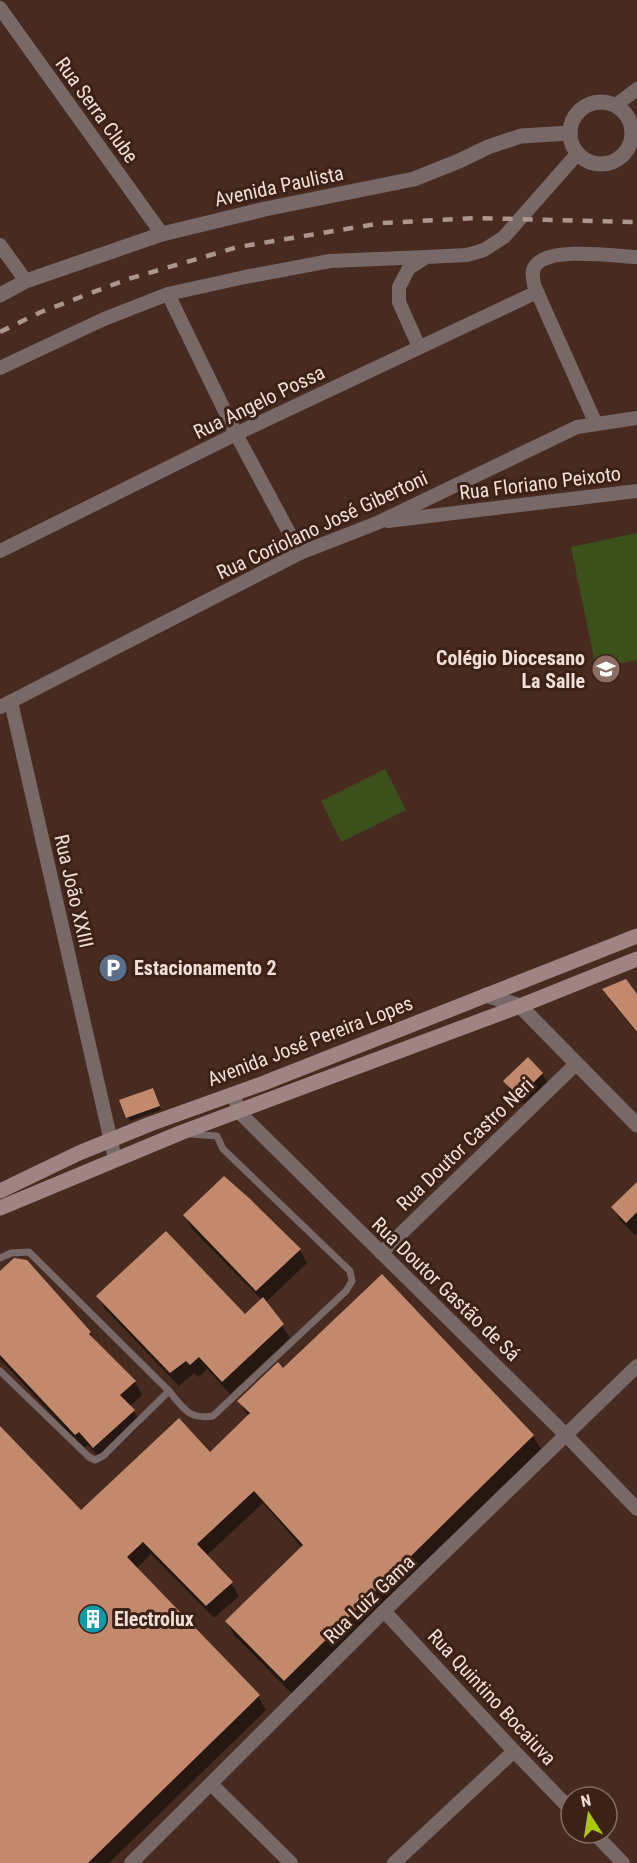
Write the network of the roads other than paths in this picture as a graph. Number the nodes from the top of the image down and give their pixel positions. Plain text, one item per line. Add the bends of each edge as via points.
1 (0, 8) edge
2 (637, 89) edge
3 (616, 105) junction
4 (570, 133) junction
5 (634, 138) edge
6 (578, 153) junction
7 (162, 234) junction
8 (0, 245) edge
9 (426, 257) junction
10 (637, 257) edge
11 (26, 282) junction
12 (537, 292) junction
13 (168, 294) junction
14 (0, 295) edge
15 (419, 347) junction
16 (0, 368) edge
17 (637, 418) edge
18 (596, 424) junction
19 (236, 434) junction
20 (637, 491) edge
21 (377, 523) junction
22 (0, 551) edge
23 (300, 553) junction
24 (6, 704) edge
25 (637, 936) edge
26 (637, 959) edge
27 (486, 995) junction
28 (520, 1006) junction
29 (577, 1063) junction
30 (234, 1094) junction
31 (238, 1111) junction
32 (173, 1116) junction
33 (637, 1125) edge
34 (180, 1132) junction
35 (110, 1141) junction
36 (115, 1159) junction
37 (0, 1191) edge
38 (0, 1208) edge
39 (381, 1253) junction
40 (0, 1258) edge
41 (637, 1366) edge
42 (0, 1371) edge
43 (169, 1392) junction
44 (567, 1435) junction
45 (637, 1509) edge
46 (384, 1611) junction
47 (513, 1751) junction
48 (211, 1784) junction
49 (559, 1798) edge
50 (606, 1845) edge
51 (131, 1863) edge
52 (291, 1863) edge
53 (394, 1863) edge
54 (623, 1863) edge

1 - 7 street, Rua Serra Clube
2 - 3 street
3 - 4 street via 595,102 585,106 577,113
3 - 5 street via 625,112
4 - 6 street
4 - 7 street, Avenida Paulista via 521,136 414,179
5 - 6 street via 626,152 607,163 596,164
6 - 9 street via 504,237 467,255
7 - 11 street, Avenida Paulista
8 - 11 street
9 - 13 street via 330,261
9 - 15 street via 410,268 399,287 399,302
10 - 12 street via 550,256 534,267
11 - 14 street, Avenida Paulista
12 - 15 street, Rua Angelo Possa
12 - 18 street
13 - 16 street
13 - 19 street
15 - 19 street, Rua Angelo Possa
17 - 18 street, Rua Coriolano José Gibertoni
18 - 21 street, Rua Coriolano José Gibertoni via 577,427
19 - 22 street, Rua Angelo Possa
19 - 23 street
20 - 21 street, Rua Floriano Peixoto
21 - 23 street, Rua Coriolano José Gibertoni
23 - 24 street, Rua Coriolano José Gibertoni
24 - 35 street, Rua João XXIII
25 - 27 main road, Avenida José Pereira Lopes
26 - 28 main road, Avenida José Pereira Lopes
27 - 28 street
27 - 30 main road, Avenida José Pereira Lopes
28 - 29 street
28 - 31 main road, Avenida José Pereira Lopes
29 - 33 street
29 - 39 street, Rua Doutor Castro Neri
30 - 31 street
30 - 32 main road, Avenida José Pereira Lopes
31 - 34 main road, Avenida José Pereira Lopes
31 - 39 street, Rua Doutor Gastão de Sá
32 - 34 lane
32 - 35 main road, Avenida José Pereira Lopes
34 - 36 main road, Avenida José Pereira Lopes
34 - 43 lane via 216,1136 223,1149 350,1271 352,1281 213,1416 200,1418 186,1412
35 - 36 street, Rua João XXIII
35 - 37 main road, Avenida José Pereira Lopes
36 - 38 main road, Avenida José Pereira Lopes
39 - 44 street, Rua Doutor Gastão de Sá
40 - 43 lane via 29,1252
41 - 44 street, Rua Luiz Gama
42 - 43 lane via 95,1460
44 - 45 street, Rua Doutor Gastão de Sá
44 - 46 street, Rua Luiz Gama
46 - 47 street, Rua Quintino Bocaiuva
46 - 48 street, Rua Luiz Gama
47 - 49 street, Rua Quintino Bocaiuva
47 - 53 street
48 - 51 street, Rua Luiz Gama
48 - 52 street
50 - 54 street

